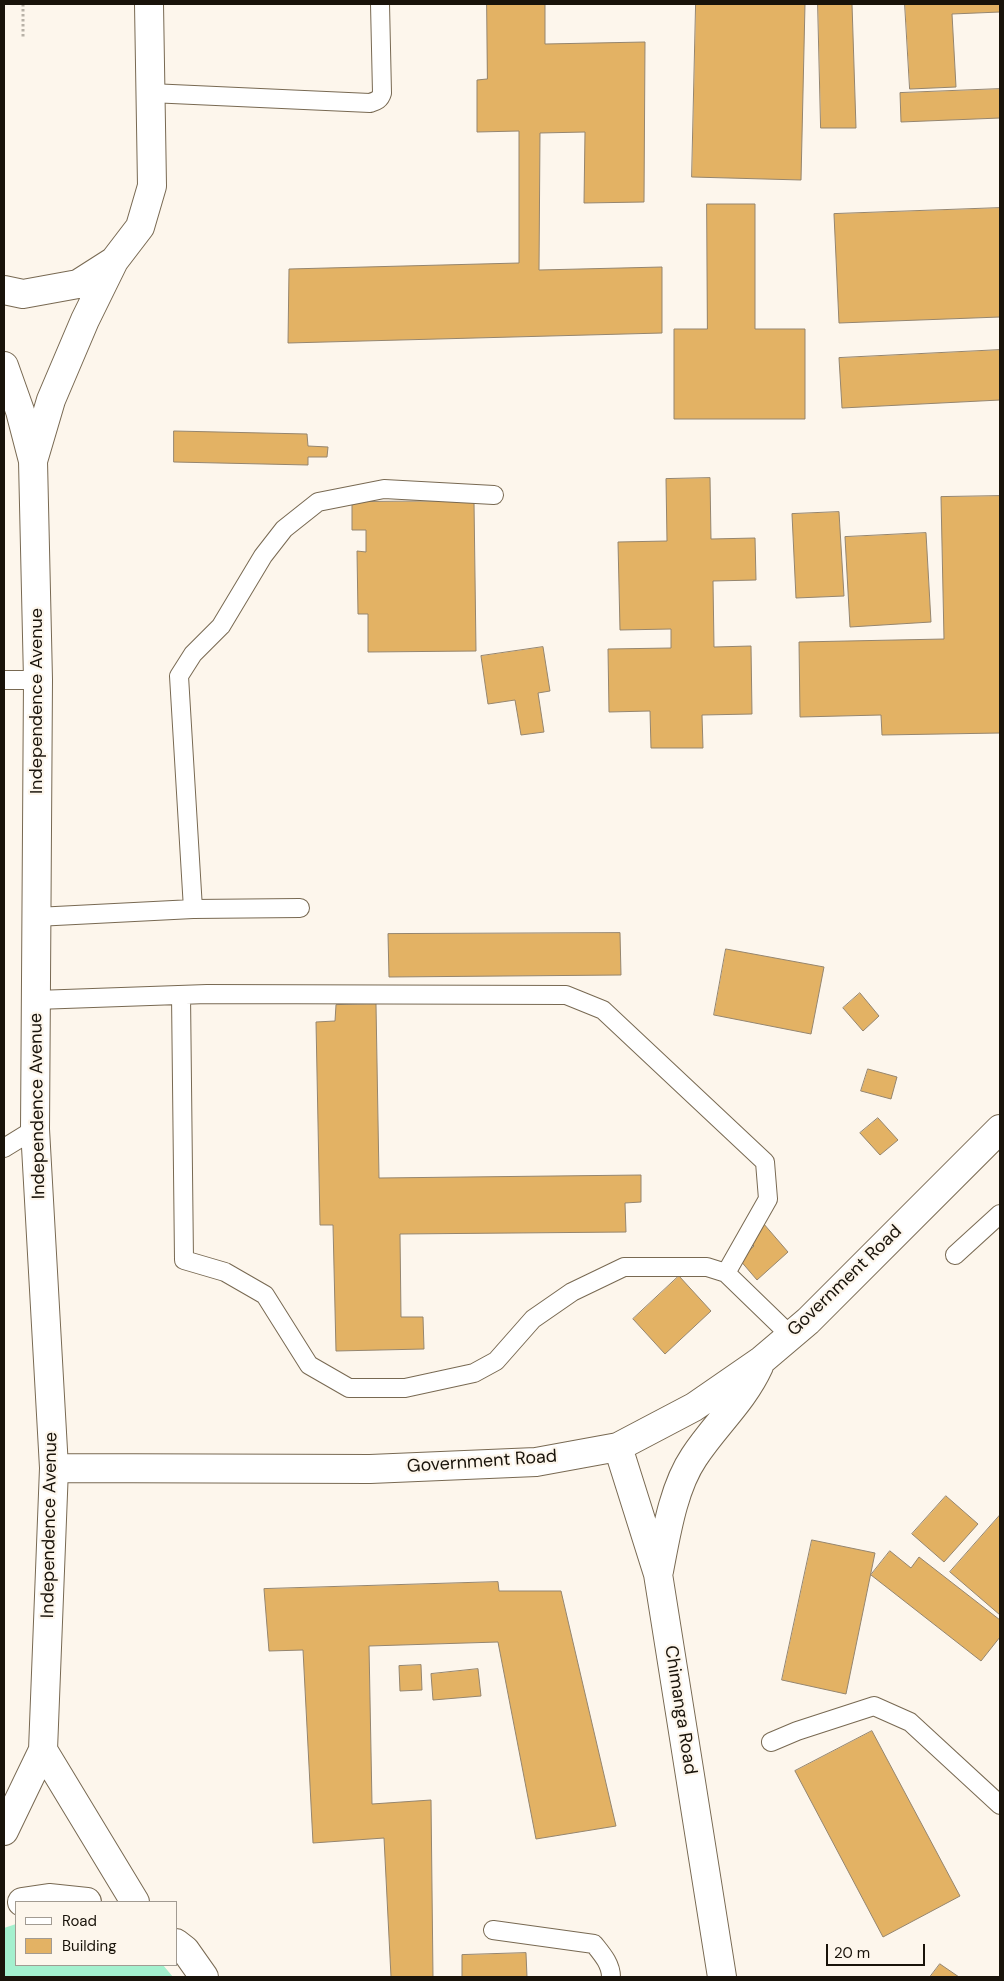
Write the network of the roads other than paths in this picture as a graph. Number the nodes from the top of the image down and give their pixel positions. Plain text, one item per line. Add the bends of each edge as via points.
1 (149, 4) edge
2 (380, 4) edge
3 (150, 93) junction
4 (114, 261) junction
5 (4, 290) edge
6 (4, 366) edge
7 (33, 461) junction
8 (494, 495) dead end
9 (4, 680) edge
10 (38, 680) junction
11 (300, 908) dead end
12 (193, 909) junction
13 (36, 917) junction
14 (181, 995) junction
15 (36, 1000) junction
16 (35, 1129) junction
17 (1000, 1129) edge
18 (4, 1148) edge
19 (1000, 1214) edge
20 (956, 1255) dead end
21 (726, 1273) junction
22 (790, 1335) junction
23 (762, 1360) junction
24 (618, 1447) junction
25 (54, 1468) junction
26 (658, 1574) junction
27 (771, 1742) dead end
28 (43, 1750) junction
29 (1000, 1805) edge
30 (4, 1831) edge
31 (29, 1901) edge
32 (78, 1901) edge
33 (134, 1901) edge
34 (493, 1930) dead end
35 (178, 1945) edge
36 (204, 1977) edge
37 (611, 1977) edge
38 (722, 1977) edge

1 - 3 main road, Independence Avenue
2 - 3 lane via 382,93 375,102
3 - 4 main road, Independence Avenue via 152,186 140,227
4 - 5 main road, Independence Avenue via 78,284 23,294
4 - 7 main road, Independence Avenue via 51,400
6 - 7 main road, Independence Avenue
7 - 10 main road, Independence Avenue
8 - 12 lane via 384,489 318,502 284,529 263,556 221,626 193,654 179,676
9 - 10 lane
10 - 13 main road, Independence Avenue
11 - 12 lane
12 - 13 lane
13 - 15 main road, Independence Avenue
14 - 15 lane
14 - 21 lane via 566,995 602,1010 765,1162 768,1199
14 - 21 lane via 184,1260 225,1272 264,1295 309,1365 349,1388 405,1388 474,1373 496,1361 533,1319 564,1297 624,1267 707,1267
15 - 16 main road, Independence Avenue
16 - 18 lane
16 - 25 main road, Independence Avenue
17 - 22 main road, Government Road via 808,1321
19 - 20 lane
21 - 22 lane
22 - 23 main road, Government Road
23 - 24 main road, Government Road via 694,1407
23 - 26 main road via 751,1384 692,1459 668,1528
24 - 25 main road, Government Road via 536,1462 370,1469
24 - 26 main road, Chimanga Road
25 - 28 main road, Independence Avenue
26 - 38 main road, Chimanga Road
27 - 29 lane via 874,1706 910,1722
28 - 30 main road, Independence Avenue
28 - 33 main road
31 - 32 main road via 49,1898
34 - 37 lane via 594,1944 605,1957
35 - 36 main road

